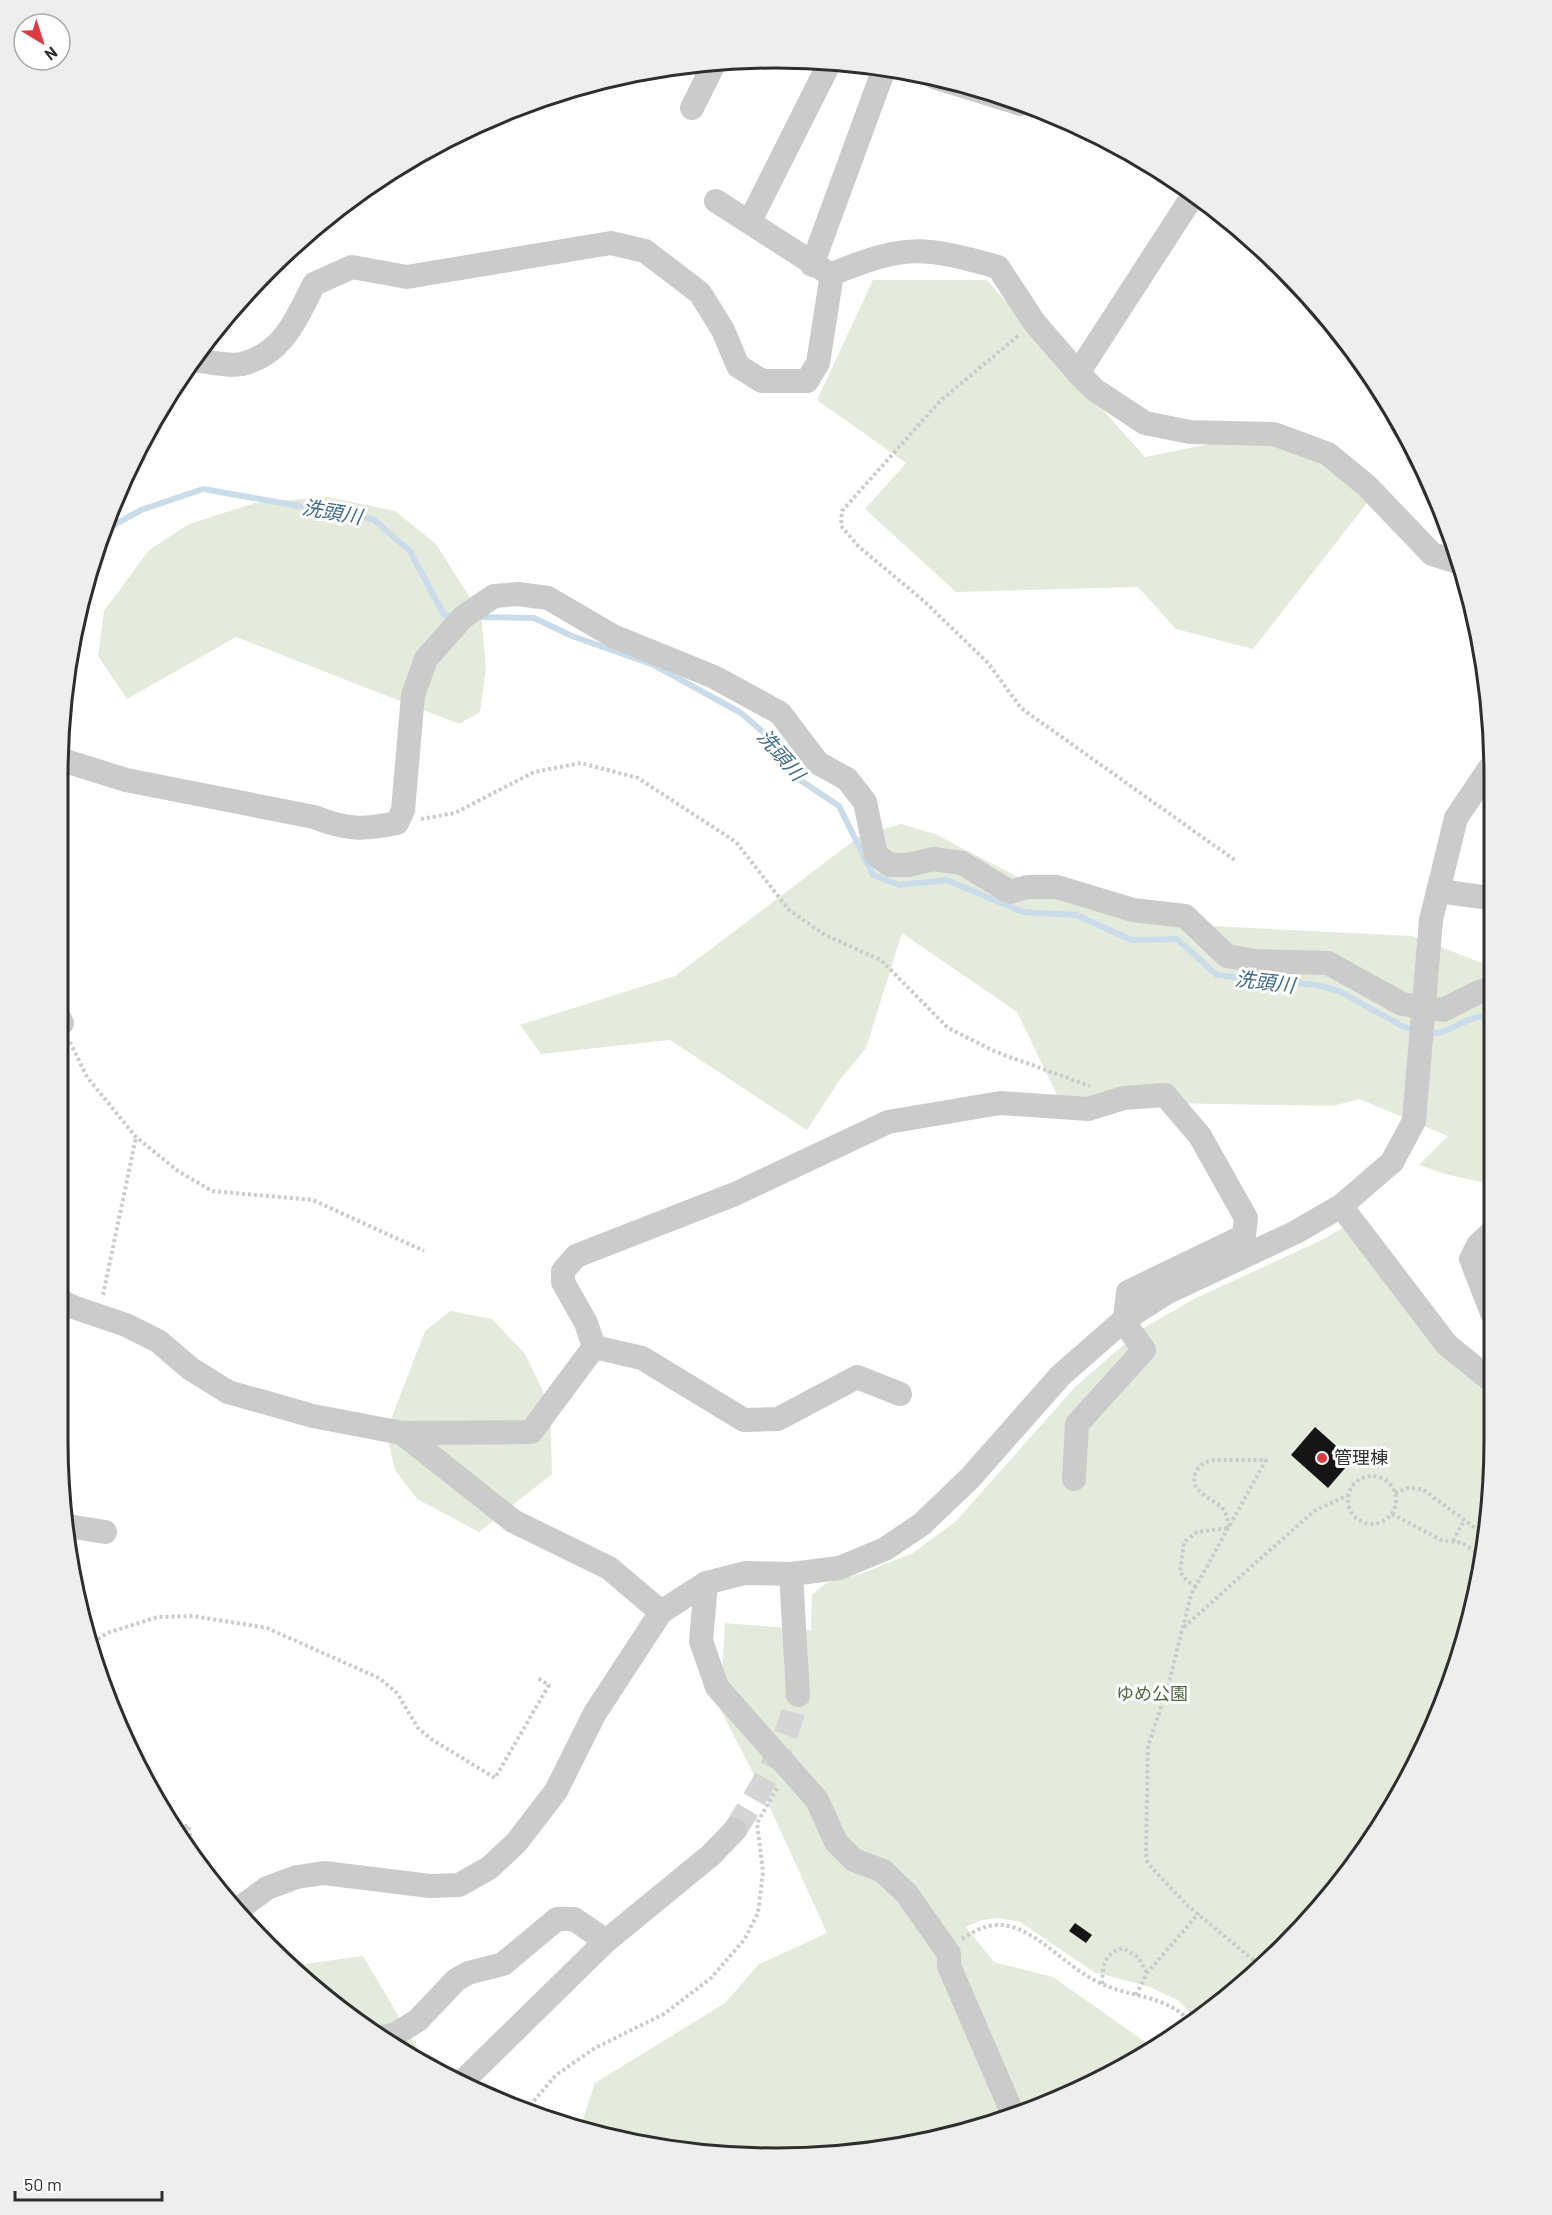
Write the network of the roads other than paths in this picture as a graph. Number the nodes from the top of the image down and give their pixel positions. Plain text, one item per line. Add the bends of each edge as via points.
1 (826, 69) edge
2 (711, 71) edge
3 (882, 76) edge
4 (692, 108) dead end
5 (716, 201) dead end
6 (1189, 201) edge
7 (750, 221) junction
8 (822, 269) junction
9 (202, 361) edge
10 (1078, 373) junction
11 (1450, 560) edge
12 (68, 762) edge
13 (1484, 776) edge
14 (1438, 891) junction
15 (1484, 897) edge
16 (1484, 990) edge
17 (1341, 1206) junction
18 (1484, 1239) edge
19 (1484, 1293) edge
20 (68, 1305) edge
21 (1124, 1320) junction
22 (594, 1347) junction
23 (1484, 1376) edge
24 (900, 1394) dead end
25 (402, 1433) junction
26 (1074, 1479) dead end
27 (74, 1527) edge
28 (105, 1532) dead end
29 (791, 1574) junction
30 (706, 1583) junction
31 (660, 1612) junction
32 (798, 1695) tunnel mouth
33 (735, 1830) tunnel mouth
34 (243, 1906) edge
35 (606, 1941) junction
36 (393, 2035) edge
37 (468, 2077) edge
38 (1010, 2108) edge

1 - 7 street
2 - 4 street
3 - 8 street
5 - 7 street
6 - 10 street
7 - 8 street
8 - 9 street via 818,363 807,381 762,381 738,366 723,330 700,294 645,250 611,243 406,277 352,267 314,284 294,324 276,348 241,364
8 - 10 street via 906,250 942,252 998,267 1034,322
10 - 11 street via 1095,390 1145,423 1190,432 1274,434 1328,454 1367,486 1432,554
12 - 16 street via 126,780 314,817 342,828 366,829 397,823 403,810 413,695 426,659 463,617 494,597 518,594 548,598 614,636 714,677 780,713 818,763 847,779 865,802 876,855 890,866 933,859 962,863 1010,892 1027,887 1057,887 1133,910 1185,916 1227,956 1255,961 1328,963 1402,1004 1443,1010
13 - 14 street via 1456,818
14 - 15 street
14 - 17 street, bridge via 1431,920 1414,1121 1392,1162
17 - 21 street via 1296,1232 1166,1293
17 - 23 street via 1447,1345
18 - 19 street via 1471,1260
20 - 25 street via 99,1314 158,1341 191,1369 228,1392 313,1416
21 - 22 street via 1128,1292 1244,1236 1246,1218 1200,1136 1166,1095 1124,1098 1088,1109 1000,1103 888,1122 735,1194 576,1256 563,1271 563,1282 586,1323
21 - 26 street via 1144,1350 1077,1424
21 - 29 street via 1061,1375 970,1478 922,1524 885,1549 839,1568
22 - 24 street via 642,1358 744,1420 778,1419 857,1377
22 - 25 street via 531,1432
25 - 31 street via 513,1521 609,1568
27 - 28 street
29 - 30 street via 745,1573
29 - 32 street
30 - 31 street
30 - 38 street via 701,1641 717,1687 817,1800 836,1842 854,1860 883,1871 907,1894 949,1954 950,1966
31 - 34 street via 595,1713 556,1791 516,1844 489,1868 459,1885 449,1886 324,1873 297,1877 267,1888
33 - 35 street via 711,1855
35 - 36 street via 574,1919 557,1919 503,1964 456,1980 418,2020
35 - 37 street

